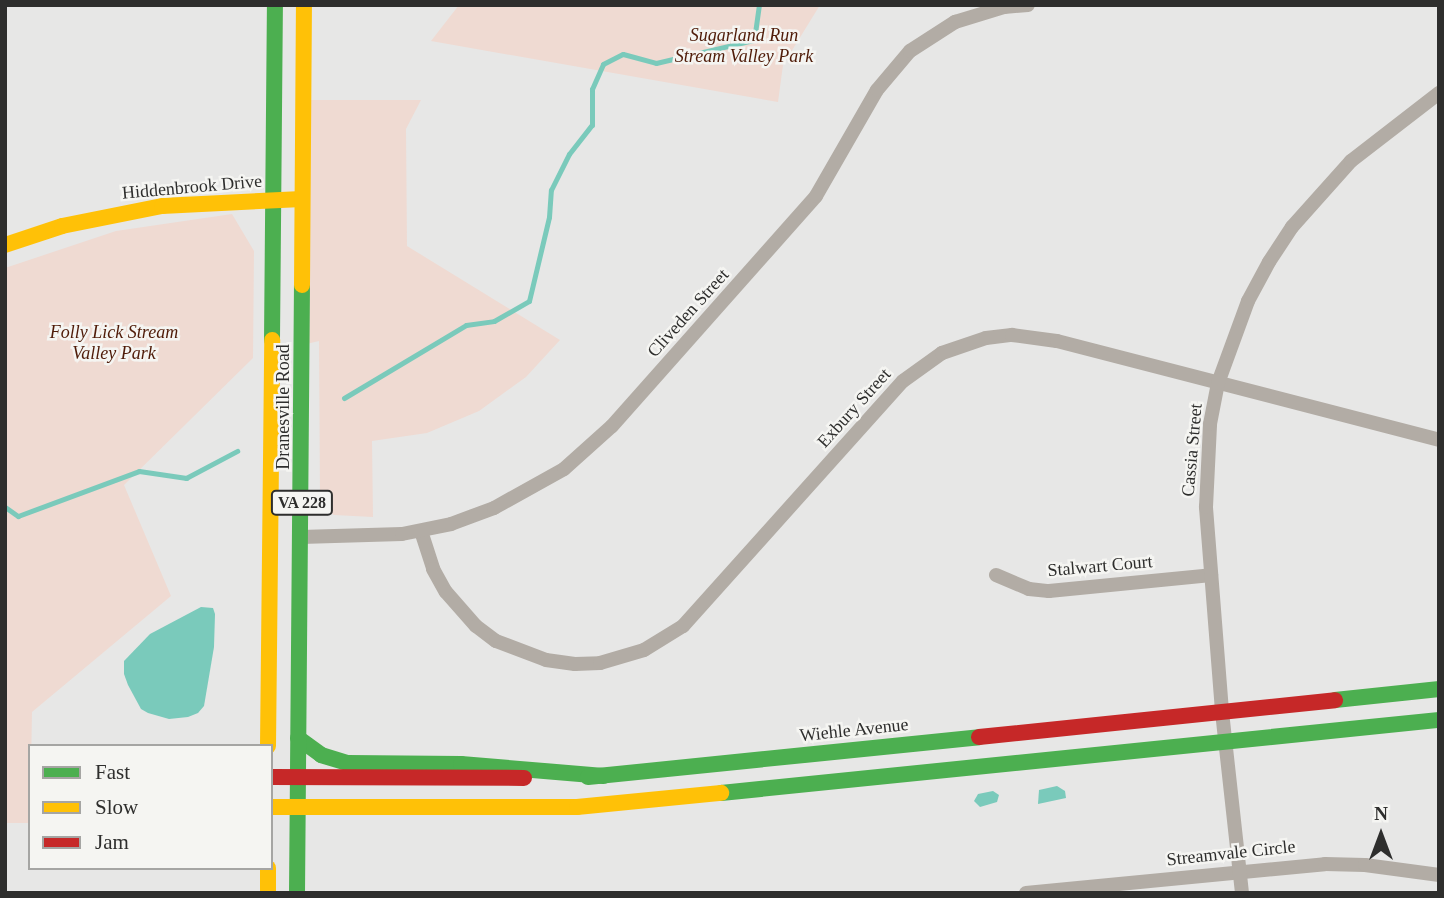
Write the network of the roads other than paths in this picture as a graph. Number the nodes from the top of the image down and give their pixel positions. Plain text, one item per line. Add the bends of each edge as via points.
1 (275, 5) edge
2 (304, 5) edge
3 (1028, 5) edge
4 (1439, 93) edge
5 (273, 199) junction
6 (302, 199) junction
7 (5, 245) edge
8 (1219, 383) junction
9 (1439, 440) edge
10 (421, 531) junction
11 (301, 537) junction
12 (996, 575) dead end
13 (1212, 575) junction
14 (1439, 688) edge
15 (1222, 710) junction
16 (1439, 720) edge
17 (298, 738) junction
18 (1226, 742) junction
19 (268, 744) edge
20 (603, 776) junction
21 (273, 777) edge
22 (298, 777) junction
23 (273, 807) edge
24 (298, 807) junction
25 (268, 870) edge
26 (1240, 871) junction
27 (1439, 875) edge
28 (268, 893) edge
29 (297, 893) edge
30 (1027, 893) edge
31 (1242, 893) edge

1 - 5 main road, Dranesville Road / VA 228
2 - 6 main road, Dranesville Road / VA 228
3 - 10 street, Cliveden Street via 955,22 910,51 877,90 816,196 585,453 528,492
4 - 8 street, Cassia Street via 1351,161 1292,227 1248,301
5 - 6 main road, Hiddenbrook Drive
5 - 7 main road, Hiddenbrook Drive via 114,214
5 - 19 main road, Dranesville Road / VA 228
6 - 11 main road, Dranesville Road / VA 228
8 - 9 street, Exbury Street
8 - 10 street, Exbury Street via 1036,336 986,338 942,353 903,381 682,626 644,650 600,663 537,657 496,641 446,593
8 - 13 street, Cassia Street via 1206,465
10 - 11 street, Cliveden Street
11 - 17 main road, Dranesville Road / VA 228
12 - 13 street, Stalwart Court via 1029,589 1049,591
13 - 15 street, Cassia Street
14 - 15 main road, Wiehle Avenue
15 - 18 street, Cassia Street
15 - 20 main road, Wiehle Avenue
16 - 18 main road
17 - 20 main road via 321,755 348,763 461,764
17 - 22 main road, Dranesville Road / VA 228
18 - 24 main road via 577,807
18 - 26 street, Cassia Street
20 - 22 main road, Wiehle Avenue
21 - 22 main road, Wiehle Avenue
22 - 24 main road, Dranesville Road / VA 228
23 - 24 main road
24 - 29 main road, Dranesville Road / VA 228
25 - 28 main road
26 - 27 street, Streamvale Circle via 1325,864
26 - 30 street, Streamvale Circle
26 - 31 street, Cassia Street

